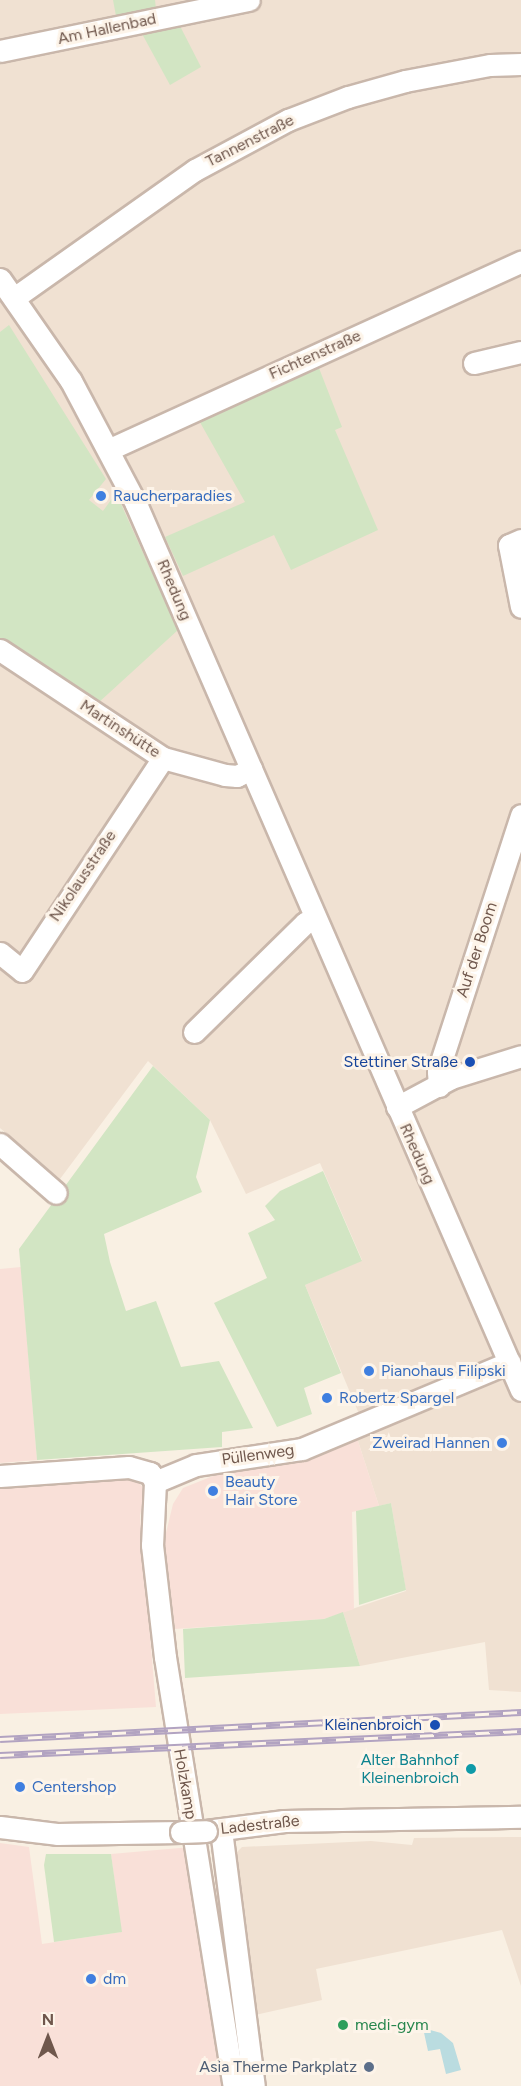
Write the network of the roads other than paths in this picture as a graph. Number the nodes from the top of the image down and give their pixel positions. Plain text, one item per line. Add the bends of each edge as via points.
1 (249, 0) edge
2 (0, 51) edge
3 (521, 64) edge
4 (521, 262) edge
5 (0, 279) edge
6 (14, 298) junction
7 (521, 352) edge
8 (474, 363) dead end
9 (110, 449) junction
10 (515, 543) edge
11 (521, 607) edge
12 (0, 650) edge
13 (163, 758) junction
14 (251, 769) junction
15 (521, 814) edge
16 (315, 918) junction
17 (0, 953) edge
18 (194, 1032) dead end
19 (521, 1056) edge
20 (439, 1086) junction
21 (397, 1107) junction
22 (0, 1144) edge
23 (56, 1193) dead end
24 (510, 1362) junction
25 (521, 1390) edge
26 (0, 1476) edge
27 (155, 1482) junction
28 (521, 1817) edge
29 (0, 1827) edge
30 (213, 1830) junction
31 (234, 2086) edge
32 (254, 2086) edge

1 - 2 street, Am Hallenbad
3 - 6 street, Tannenstraße via 490,65 405,81 288,120 195,170
4 - 9 street, Fichtenstraße
5 - 6 street, Rhedung
6 - 9 street, Rhedung via 63,367
7 - 8 street
9 - 14 street, Rhedung
10 - 11 street
12 - 13 street, Martinshütte
13 - 14 street, Martinshütte via 225,775 237,776
13 - 17 street, Nikolausstraße via 22,971
14 - 16 street, Rhedung
15 - 20 street, Auf der Boom via 438,1071
16 - 18 street via 305,923
16 - 21 street, Rhedung
19 - 20 street via 451,1078
20 - 21 street
21 - 24 street, Rhedung
22 - 23 street
24 - 25 street, Rhedung
24 - 27 street, Püllenweg via 302,1449 196,1465
26 - 27 street via 121,1467 142,1469
27 - 31 street, Holzkamp via 152,1545 165,1657
28 - 30 street, Ladestraße via 284,1821
29 - 30 street, Ladestraße, bridge via 57,1834
30 - 32 street, Holzkamp

